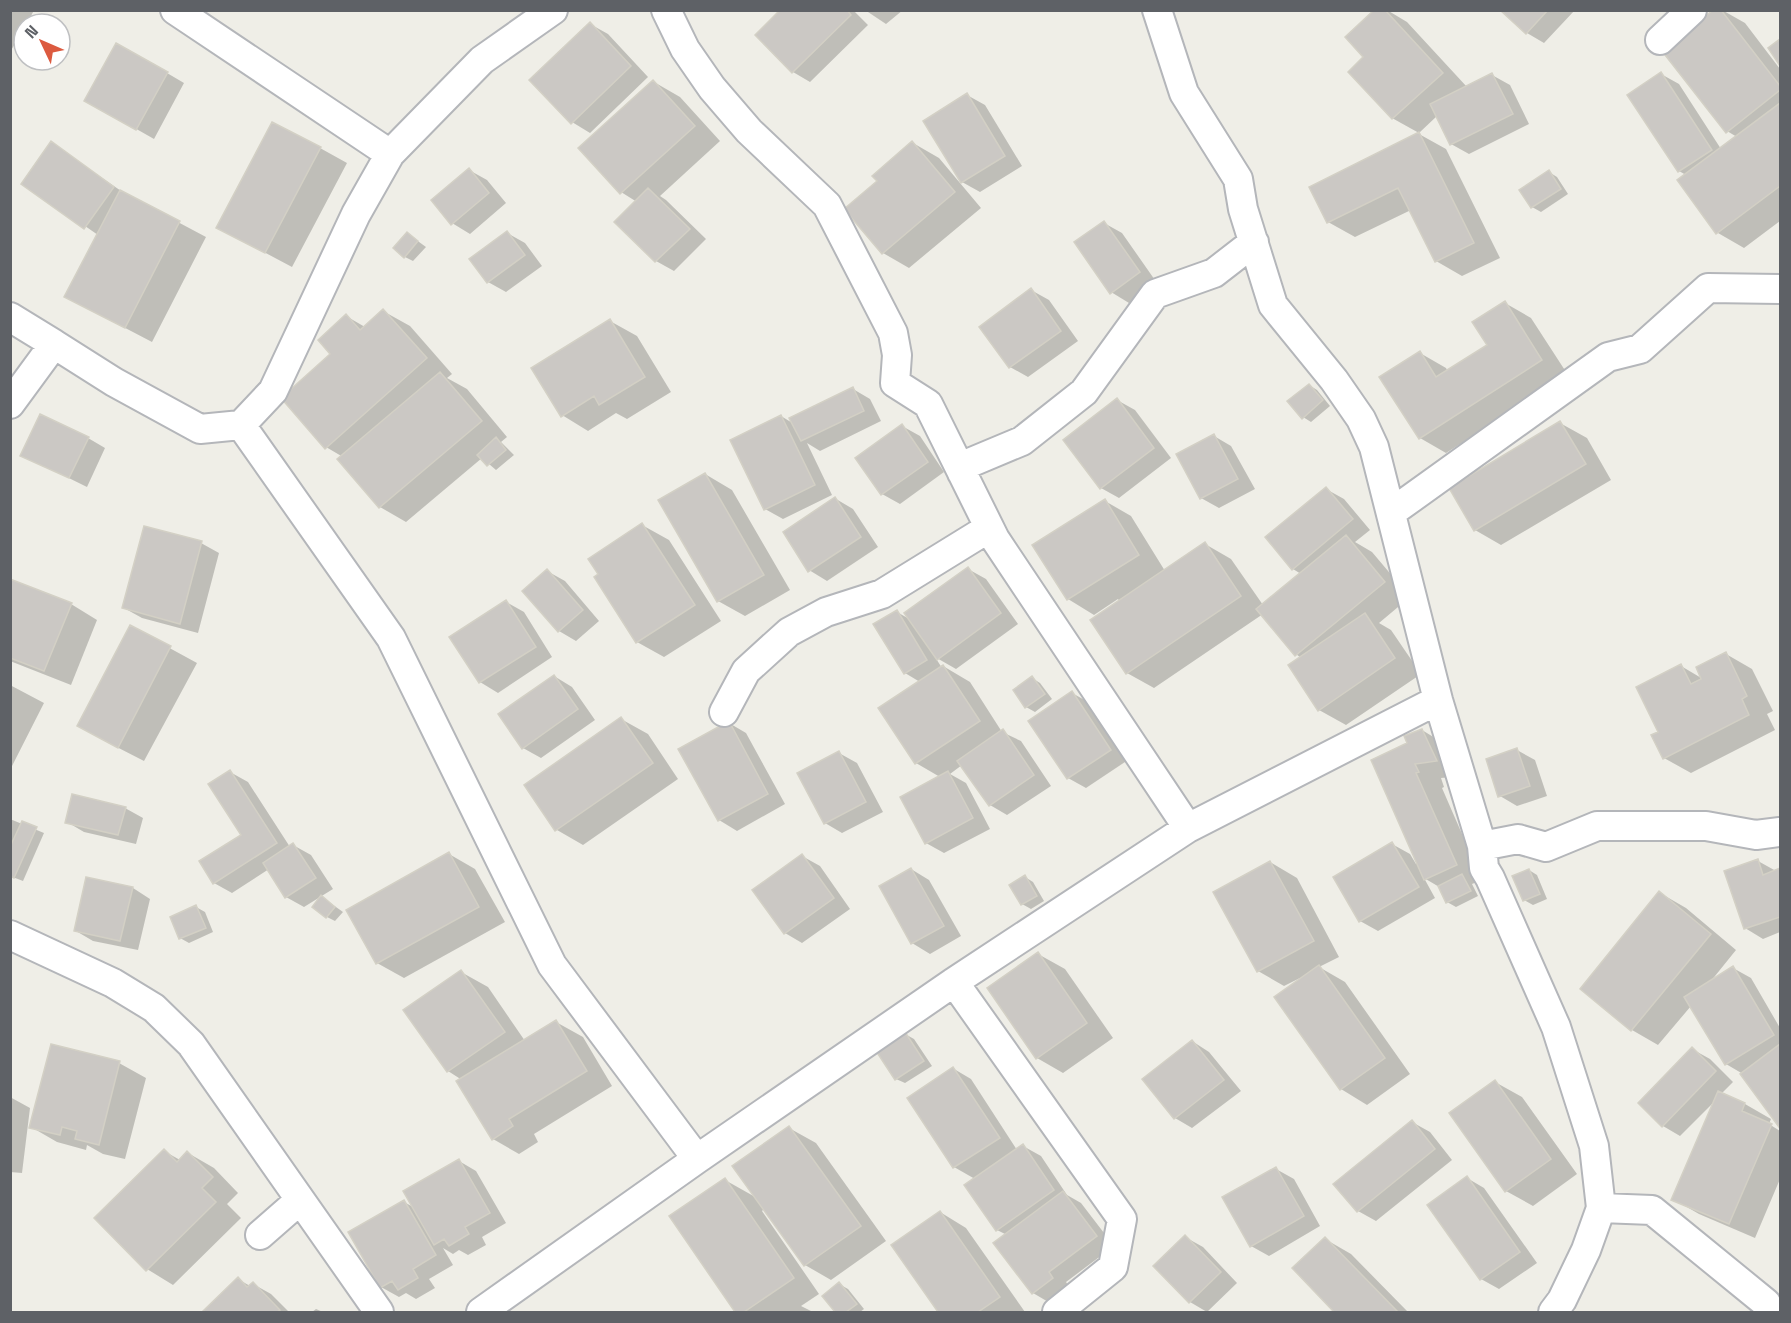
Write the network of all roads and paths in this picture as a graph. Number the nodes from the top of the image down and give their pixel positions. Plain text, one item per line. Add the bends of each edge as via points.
1 (175, 10) edge
2 (553, 10) edge
3 (666, 10) edge
4 (1157, 10) edge
5 (1692, 10) edge
6 (1660, 40) dead end
7 (390, 154) junction
8 (1254, 242) junction
9 (1780, 289) edge
10 (10, 317) edge
11 (54, 344) junction
12 (10, 404) edge
13 (241, 425) junction
14 (962, 473) junction
15 (1392, 512) junction
16 (989, 528) junction
17 (1438, 700) junction
18 (724, 712) dead end
19 (1188, 828) junction
20 (1780, 832) edge
21 (1482, 846) junction
22 (10, 935) edge
23 (954, 982) junction
24 (697, 1159) junction
25 (300, 1200) junction
26 (1600, 1208) junction
27 (260, 1235) dead end
28 (1772, 1302) edge
29 (379, 1312) edge
30 (481, 1312) edge
31 (1057, 1312) edge
32 (1553, 1312) edge

1 - 7 street
2 - 7 street via 482,60
3 - 14 street via 685,49 712,88 749,131 826,205 893,333 897,355 895,383 928,404
4 - 8 street via 1184,93 1238,179
5 - 6 street
7 - 13 street via 356,214 273,391
8 - 14 street via 1214,273 1155,294 1084,392 1022,441 967,464
8 - 15 street via 1273,305 1361,420 1374,447
9 - 15 street via 1708,288 1640,349 1608,357
10 - 11 street
11 - 12 street
11 - 13 street via 200,429
13 - 24 street via 391,638 552,965
14 - 16 street
15 - 17 street
16 - 18 street via 882,594 826,612 789,632 746,671
16 - 19 street
17 - 19 street
17 - 21 street
19 - 23 street
20 - 21 street via 1756,836 1706,826 1597,826 1546,847 1518,839
21 - 26 street via 1484,868 1559,1038 1594,1146
22 - 25 street via 113,983 154,1008 191,1044
23 - 24 street
23 - 31 street via 1122,1219 1113,1267
24 - 30 street
25 - 27 street
25 - 29 street
26 - 28 street via 1652,1210
26 - 32 street via 1586,1250

